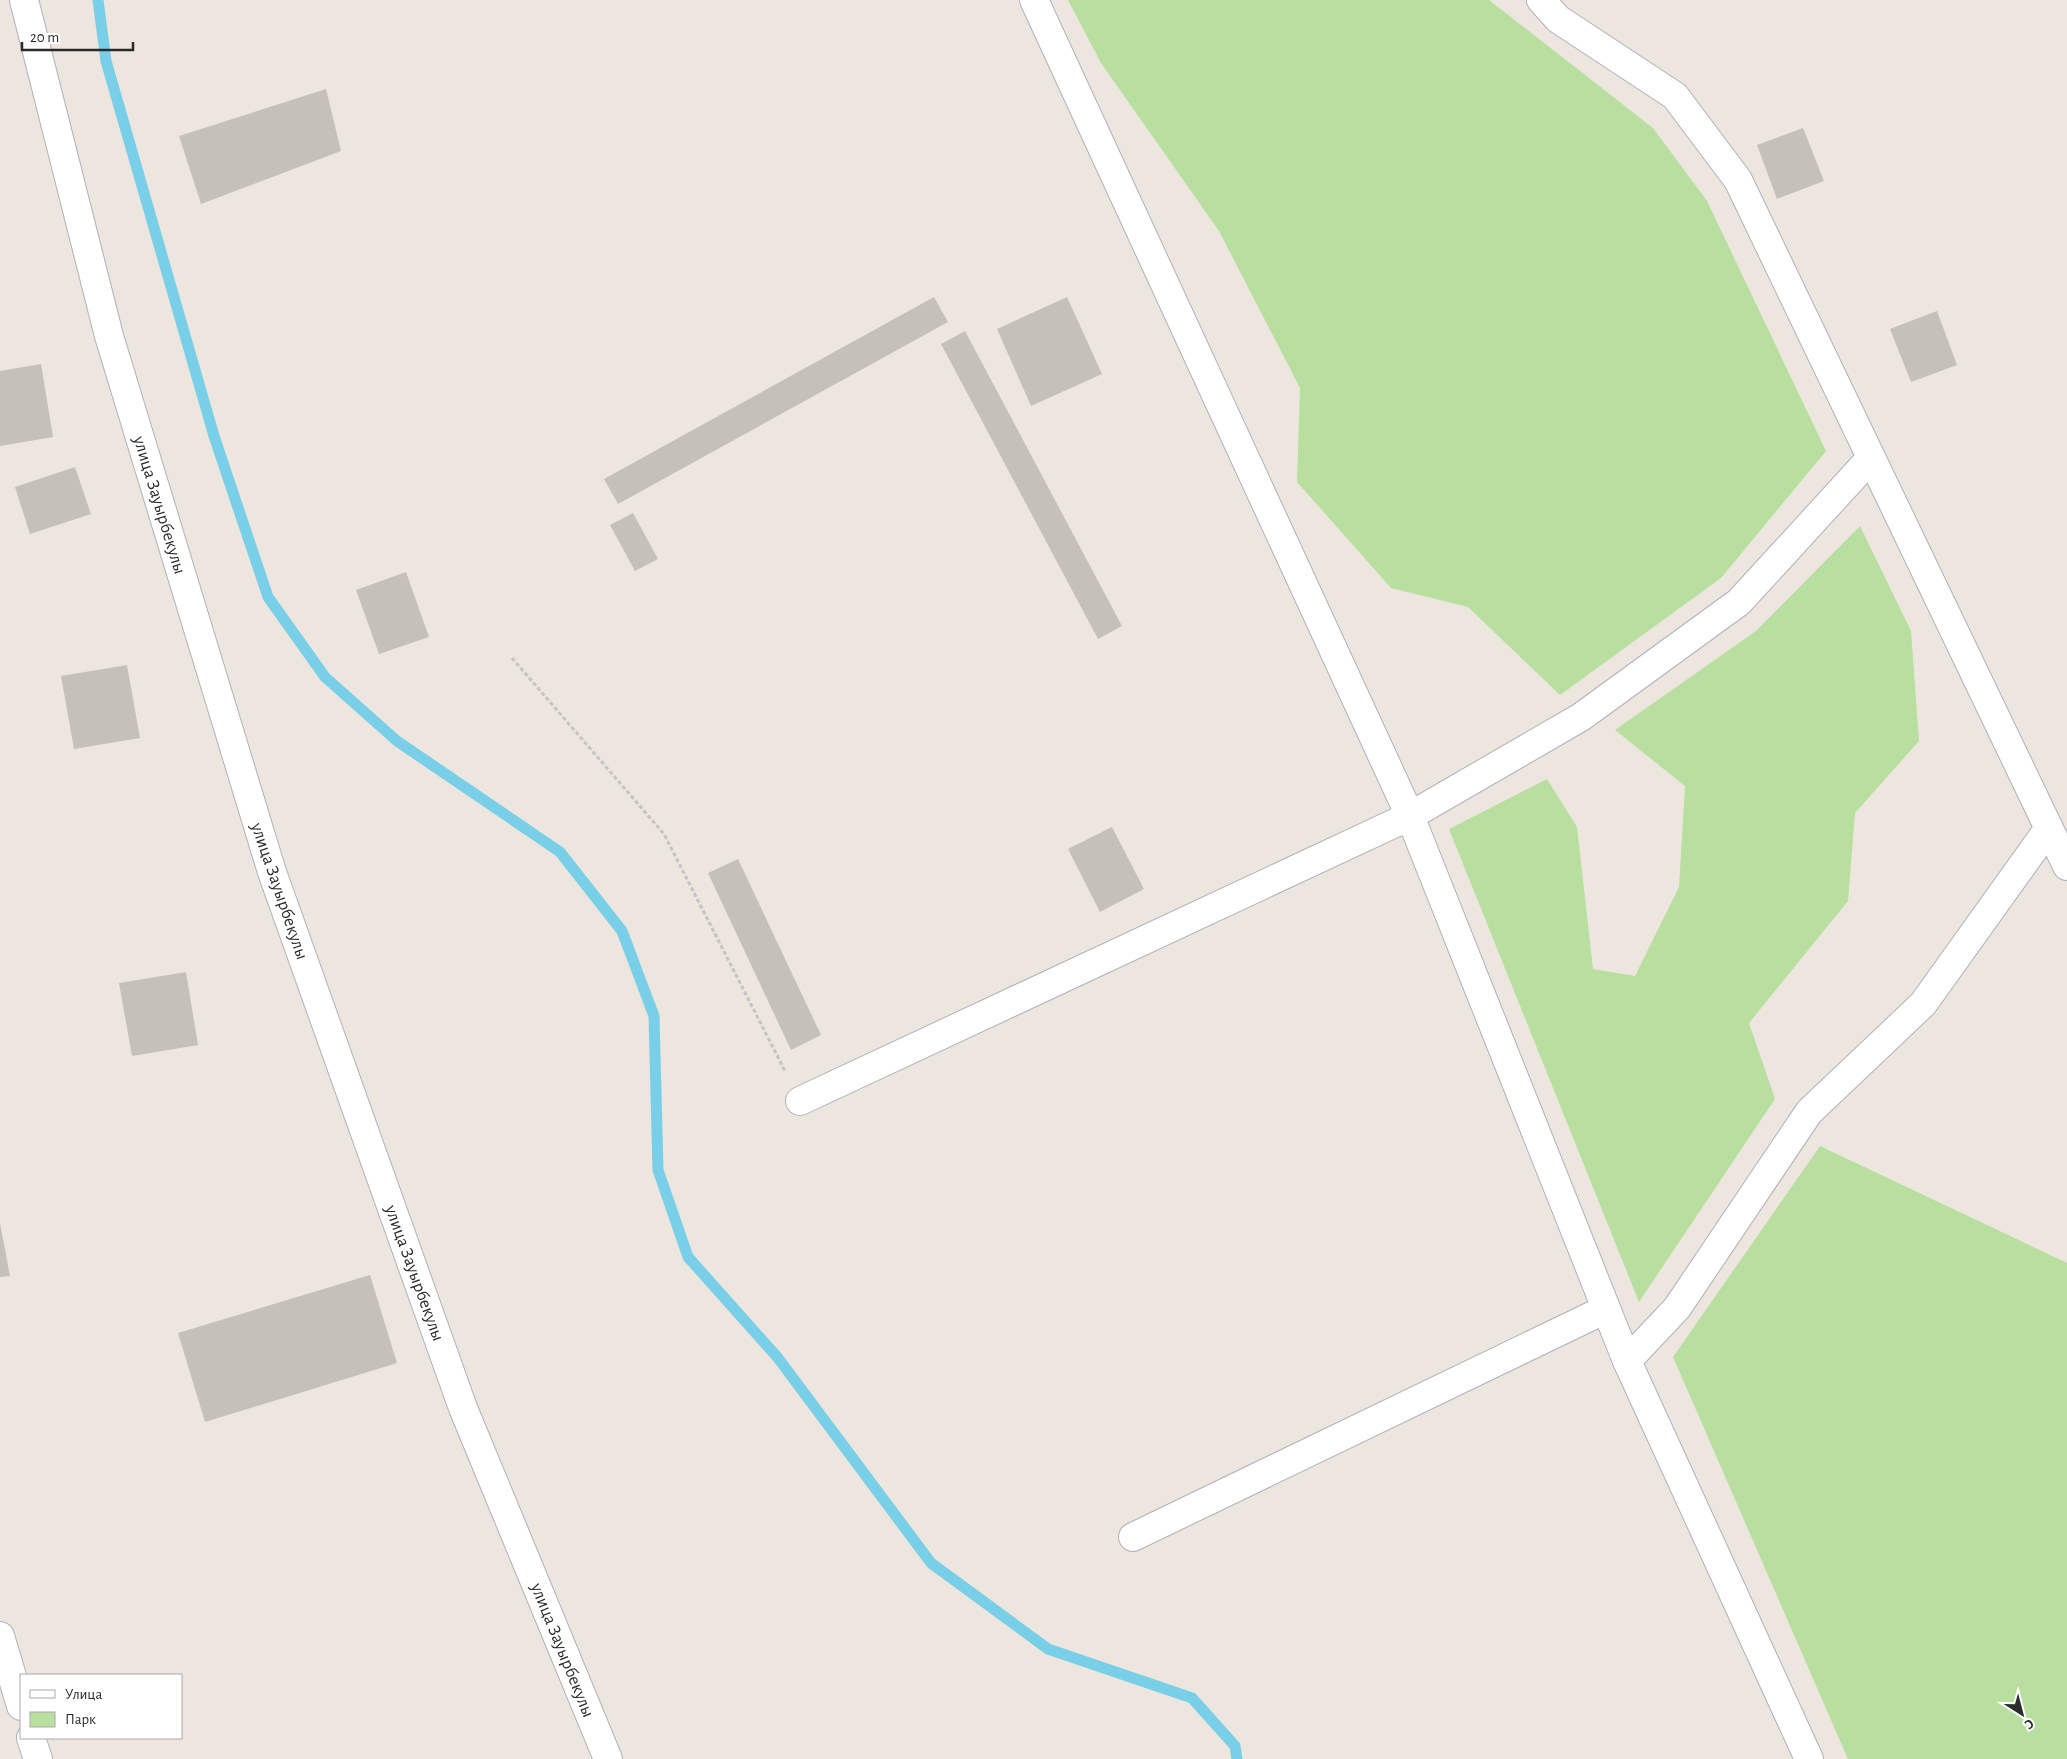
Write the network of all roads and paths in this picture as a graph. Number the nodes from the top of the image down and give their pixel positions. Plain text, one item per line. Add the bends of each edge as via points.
1 (24, 0) edge
2 (1034, 0) edge
3 (1541, 0) edge
4 (1870, 459) junction
5 (512, 658) dead end
6 (1410, 816) junction
7 (2049, 828) junction
8 (2067, 864) edge
9 (800, 1101) joint
10 (1606, 1309) junction
11 (1627, 1361) junction
12 (1133, 1536) dead end
13 (0, 1636) edge
14 (20, 1703) edge
15 (31, 1739) edge
16 (38, 1759) edge
17 (608, 1759) edge
18 (1809, 1759) edge

1 - 17 street, улица Зауырбекулы via 109,336 272,872 463,1408
2 - 6 street
3 - 4 street via 1558,19 1675,96 1738,180
4 - 6 street via 1739,602 1581,717
4 - 7 street
5 - 9 path via 664,834
6 - 9 street
6 - 10 street
7 - 8 street
7 - 11 street via 1923,1004 1809,1112 1677,1308
10 - 11 street
10 - 12 street
11 - 18 street
13 - 14 street
15 - 16 street

